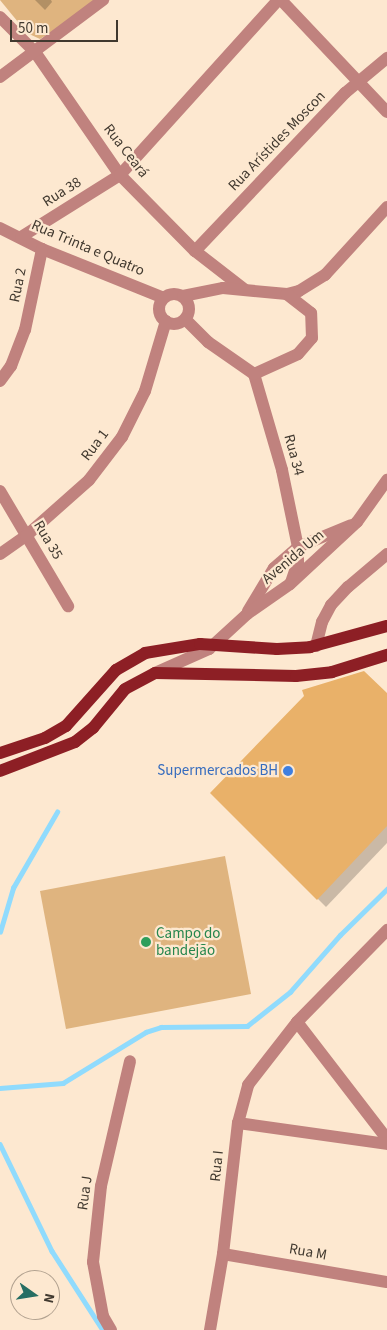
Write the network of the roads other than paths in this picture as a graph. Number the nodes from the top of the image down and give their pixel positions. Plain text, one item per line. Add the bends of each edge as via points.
1 (103, 0) edge
2 (279, 0) edge
3 (0, 17) edge
4 (34, 52) junction
5 (387, 58) edge
6 (0, 77) edge
7 (358, 83) junction
8 (387, 112) edge
9 (120, 175) junction
10 (387, 207) edge
11 (0, 228) edge
12 (21, 236) junction
13 (42, 249) junction
14 (196, 251) junction
15 (244, 289) junction
16 (287, 294) junction
17 (183, 296) junction
18 (164, 298) junction
19 (185, 319) junction
20 (166, 321) junction
21 (254, 374) junction
22 (0, 382) edge
23 (387, 480) edge
24 (0, 491) edge
25 (357, 522) junction
26 (26, 536) junction
27 (298, 547) junction
28 (0, 554) edge
29 (387, 554) edge
30 (290, 584) junction
31 (68, 606) dead end
32 (247, 614) junction
33 (387, 626) edge
34 (213, 645) junction
35 (316, 646) junction
36 (387, 655) edge
37 (155, 673) junction
38 (0, 753) edge
39 (0, 771) edge
40 (387, 930) edge
41 (297, 1022) junction
42 (130, 1060) dead end
43 (238, 1123) junction
44 (387, 1139) edge
45 (387, 1144) edge
46 (223, 1254) junction
47 (387, 1282) edge
48 (110, 1330) edge
49 (210, 1330) edge

1 - 4 street
2 - 7 street
2 - 9 street
3 - 4 street, Rua Ceará
4 - 6 street
4 - 9 street, Rua Ceará
5 - 7 street, Rua Arístides Moscon
7 - 8 street
7 - 14 street, Rua Arístides Moscon
9 - 12 street, Rua 38
9 - 14 street, Rua Ceará
10 - 16 street via 325,275 299,291
11 - 12 street, Rua Trinta e Quatro
12 - 13 street, Rua Trinta e Quatro
13 - 18 street, Rua Trinta e Quatro
13 - 22 street, Rua 2 via 25,330 11,366
14 - 15 street, Rua Ceará
15 - 16 street
15 - 17 street via 223,288
16 - 21 street via 311,313 312,338 298,354
17 - 18 street via 176,294
17 - 19 street via 189,307
18 - 20 street via 160,310
19 - 20 street via 172,324
19 - 21 street via 208,342
20 - 26 street, Rua 1 via 145,391 122,437 90,480
21 - 27 street, Rua 34 via 282,470
23 - 25 street, Avenida Um
24 - 26 street, Rua 35
25 - 27 street, Avenida Um
25 - 30 street, Avenida Um
26 - 28 street, Rua 1
26 - 31 street, Rua 35
27 - 30 street, Rua 34 via 296,570
27 - 32 street, Avenida Um via 274,568
29 - 35 street via 348,586 331,605 322,622
30 - 32 street, Avenida Um
32 - 34 street, Avenida Um
33 - 35 main road
34 - 35 main road via 277,649
34 - 37 street, Avenida Um via 188,661
34 - 38 main road via 159,648 135,658 116,670 66,726 45,738
36 - 37 main road via 332,672 296,676
37 - 39 main road via 125,689 93,728 76,742
40 - 41 street, Rua I
41 - 43 street, Rua I via 248,1084
41 - 44 street
42 - 48 street, Rua J via 101,1186 93,1262 103,1316
43 - 45 street
43 - 46 street, Rua I
46 - 47 street, Rua M
46 - 49 street, Rua I

